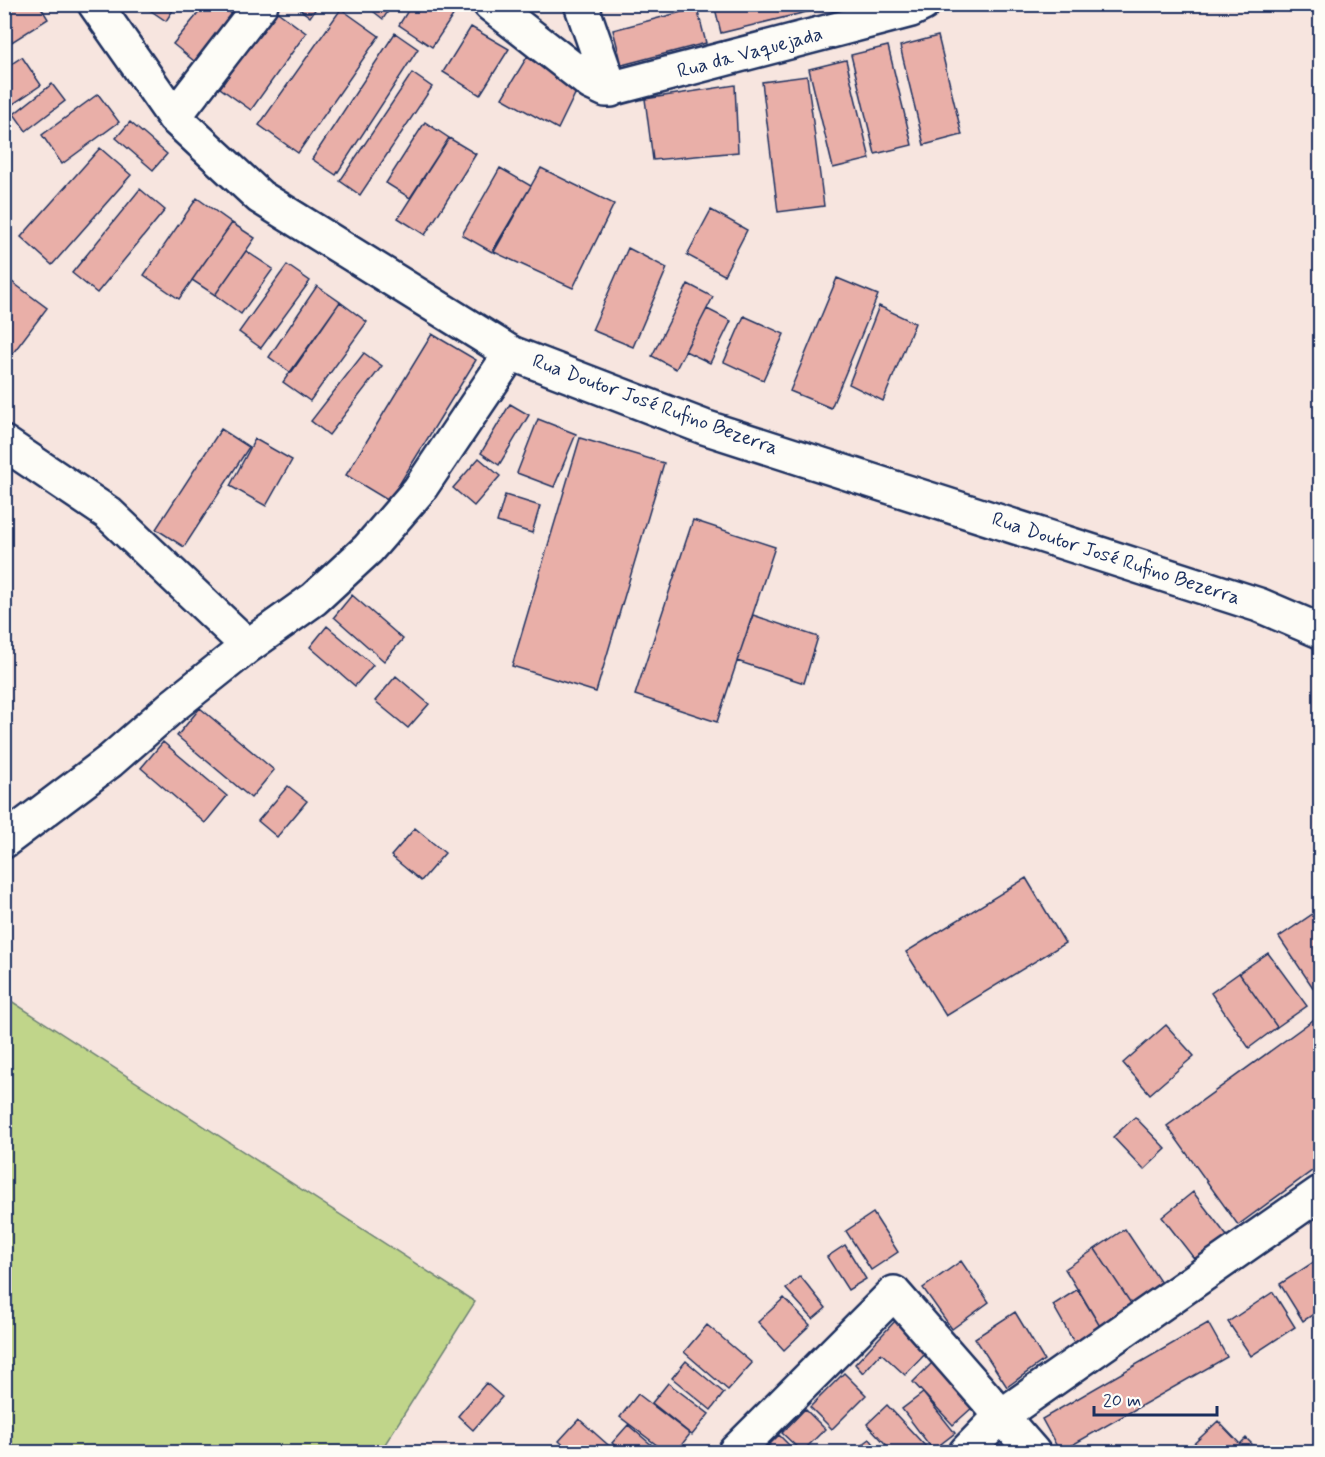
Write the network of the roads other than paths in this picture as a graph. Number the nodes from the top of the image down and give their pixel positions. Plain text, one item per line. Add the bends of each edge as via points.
1 (95, 4) edge
2 (261, 4) edge
3 (490, 4) edge
4 (581, 4) edge
5 (915, 6) edge
6 (611, 90) junction
7 (174, 117) junction
8 (511, 353) junction
9 (4, 443) edge
10 (1320, 631) edge
11 (248, 646) junction
12 (4, 840) edge
13 (1320, 1193) edge
14 (1001, 1416) junction
15 (735, 1452) edge
16 (966, 1452) edge
17 (1033, 1452) edge

1 - 7 street, Rua Doutor José Rufino Bezerra
2 - 7 street
3 - 6 street via 591,83
4 - 6 street
5 - 6 street, Rua da Vaquejada
7 - 8 street, Rua Doutor José Rufino Bezerra via 260,197
8 - 10 street, Rua Doutor José Rufino Bezerra via 704,427 1258,605
8 - 11 street via 420,490 368,549 314,599
9 - 11 street via 108,513
11 - 12 street via 110,761
13 - 14 street
14 - 15 street via 894,1293
14 - 16 street
14 - 17 street

